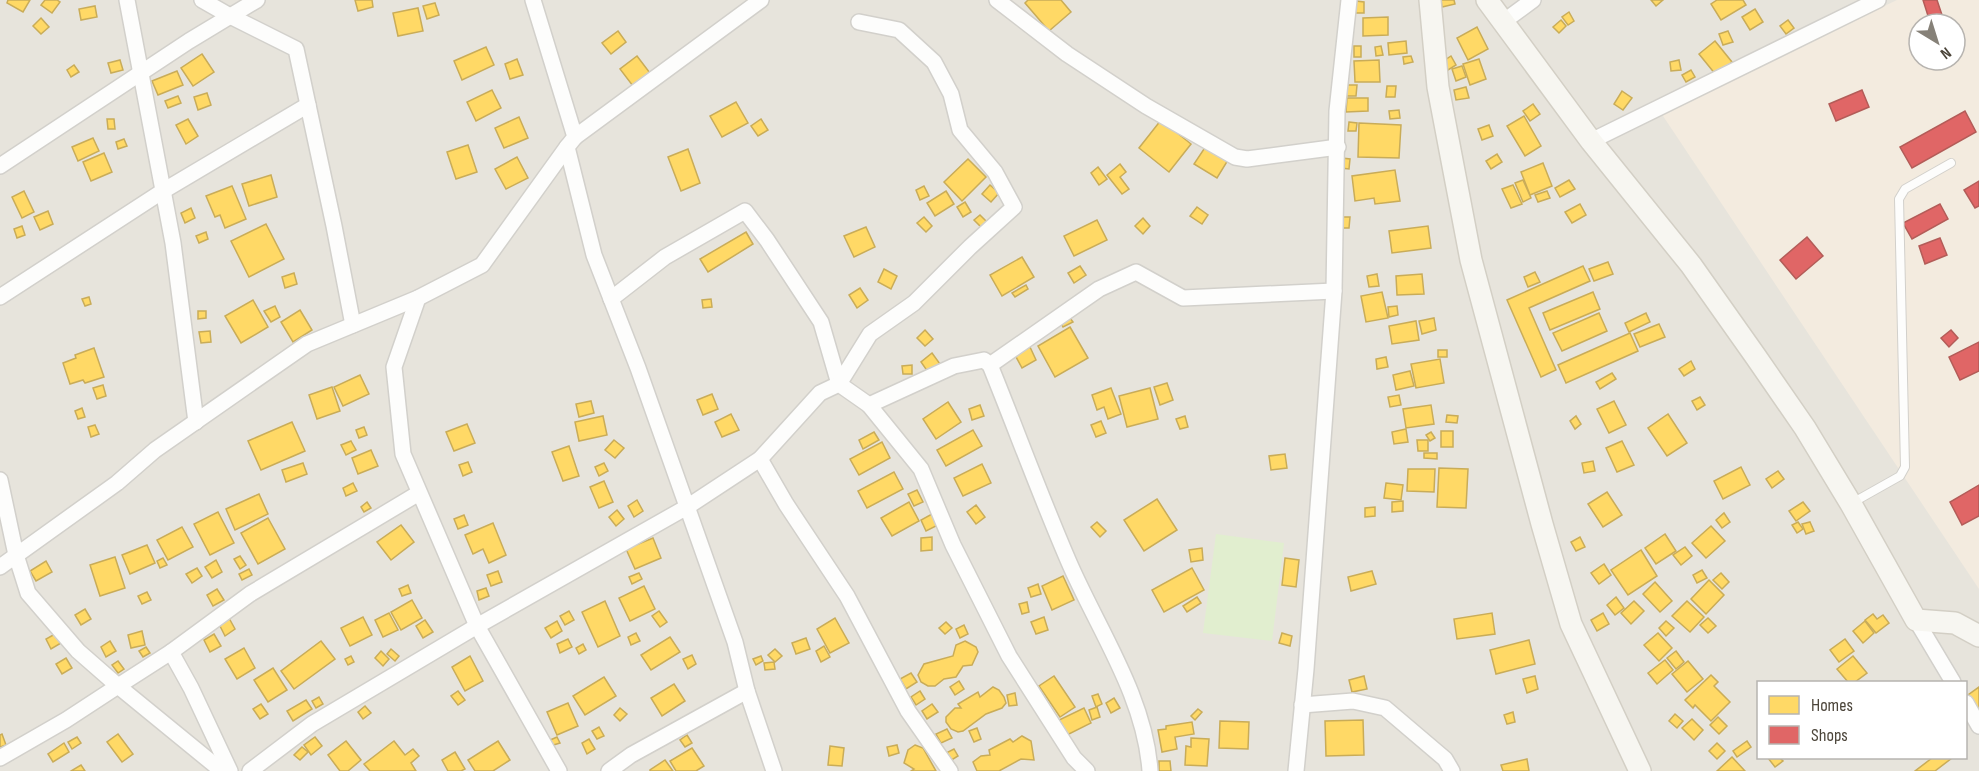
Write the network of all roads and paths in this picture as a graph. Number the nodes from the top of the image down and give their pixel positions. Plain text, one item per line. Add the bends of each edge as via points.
1 (127, 0) edge
2 (202, 0) edge
3 (257, 0) edge
4 (532, 0) edge
5 (761, 0) edge
6 (997, 0) edge
7 (1349, 0) edge
8 (1430, 0) edge
9 (1487, 0) edge
10 (1533, 0) edge
11 (1878, 0) edge
12 (230, 16) junction
13 (859, 22) dead end
14 (1503, 22) junction
15 (141, 72) junction
16 (308, 105) junction
17 (1592, 141) junction
18 (571, 142) junction
19 (1338, 147) junction
20 (1951, 163) dead end
21 (0, 166) edge
22 (163, 191) junction
23 (1334, 291) junction
24 (0, 297) edge
25 (418, 298) junction
26 (611, 299) junction
27 (353, 324) junction
28 (990, 364) junction
29 (839, 384) junction
30 (870, 405) junction
31 (196, 422) junction
32 (760, 459) junction
33 (0, 480) edge
34 (418, 493) junction
35 (1851, 504) junction
36 (687, 507) junction
37 (16, 555) junction
38 (0, 567) edge
39 (1916, 620) junction
40 (477, 626) junction
41 (1979, 636) edge
42 (171, 652) junction
43 (1952, 681) edge
44 (118, 686) junction
45 (747, 691) junction
46 (1302, 705) junction
47 (1967, 706) edge
48 (1979, 726) edge
49 (0, 758) edge
50 (222, 771) edge
51 (230, 771) edge
52 (250, 771) edge
53 (559, 771) edge
54 (609, 771) edge
55 (774, 771) edge
56 (950, 771) edge
57 (1086, 771) edge
58 (1150, 771) edge
59 (1296, 771) edge
60 (1452, 771) edge
61 (1640, 771) edge

1 - 15 street
2 - 12 street
3 - 12 street
4 - 18 street
5 - 18 street
6 - 19 street via 1067,54 1146,106 1235,157 1247,159
7 - 19 street via 1337,111
8 - 61 main road via 1438,87 1471,260 1542,524 1571,624
9 - 14 main road
10 - 14 street
11 - 17 street
12 - 15 street
12 - 16 street via 296,49
13 - 29 street via 900,30 934,62 951,94 960,130 995,172 1014,207 914,303 870,334
14 - 17 main road
15 - 21 street
15 - 22 street
16 - 22 street
16 - 27 street
17 - 35 main road via 1691,265 1805,428
18 - 25 street via 482,265
18 - 26 street via 594,255
19 - 23 street
20 - 35 lane via 1905,189 1899,199 1905,467 1900,476
22 - 24 street
22 - 31 street
23 - 28 street via 1183,298 1136,272 1099,289
23 - 46 street
25 - 27 street
25 - 34 street via 394,367 403,454
26 - 29 street via 665,257 745,211 821,321
26 - 36 street
27 - 31 street via 307,344
28 - 30 street via 984,360 954,366
28 - 58 street via 1068,560 1131,693 1148,750
29 - 30 street
29 - 32 street via 820,393
30 - 57 street via 921,469 953,545 1009,656
31 - 37 street
32 - 36 street
32 - 56 street via 847,596 908,711
33 - 37 street
34 - 40 street
34 - 42 street via 250,594
35 - 39 main road
36 - 40 street
36 - 45 street via 735,642
37 - 38 street
37 - 44 street via 28,593 78,651
39 - 41 main road via 1955,623
39 - 43 street
40 - 52 street via 312,724
40 - 53 street
42 - 44 street
42 - 51 street
44 - 49 street
44 - 50 street
45 - 54 street
45 - 55 street
46 - 59 street
46 - 60 street via 1353,701 1385,708 1445,759
47 - 48 street

